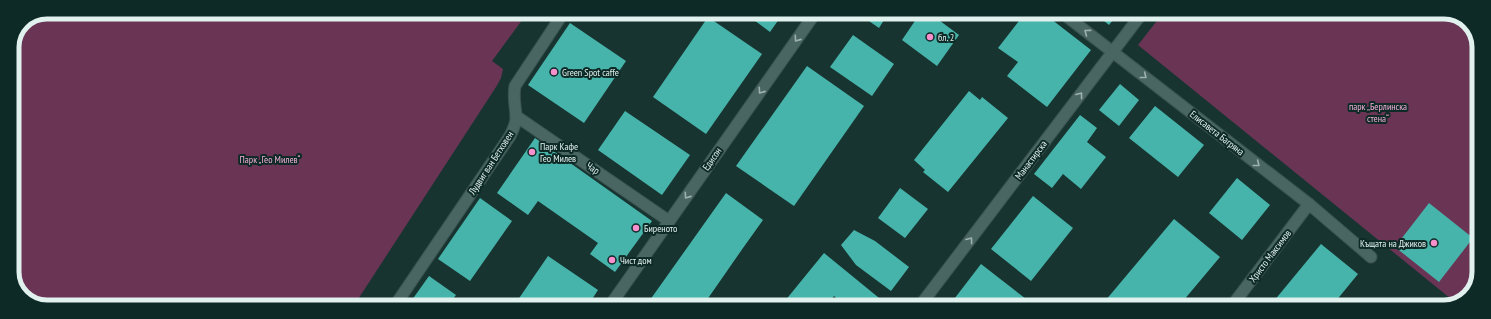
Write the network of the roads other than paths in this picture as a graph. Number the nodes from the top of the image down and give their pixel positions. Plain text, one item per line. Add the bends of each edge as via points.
1 (559, 19) edge
2 (811, 19) edge
3 (1070, 19) edge
4 (1138, 19) edge
5 (1113, 52) junction
6 (516, 116) junction
7 (1309, 204) junction
8 (670, 221) junction
9 (1371, 257) dead end
10 (398, 300) edge
11 (614, 300) edge
12 (924, 300) edge
13 (1236, 300) edge

1 - 6 street, Лудвиг ван Бетховен via 515,86 513,96
2 -> 8 street, Едисон
5 -> 3 street, Елисавета Багряна
4 - 5 street, Манастирска
5 -> 7 street, Елисавета Багряна
12 -> 5 street, Манастирска
6 - 8 street, Чар
6 - 10 street, Лудвиг ван Бетховен via 510,136
7 - 9 street, Елисавета Багряна
7 - 13 street, Христо Максимов
8 - 11 street, Едисон

